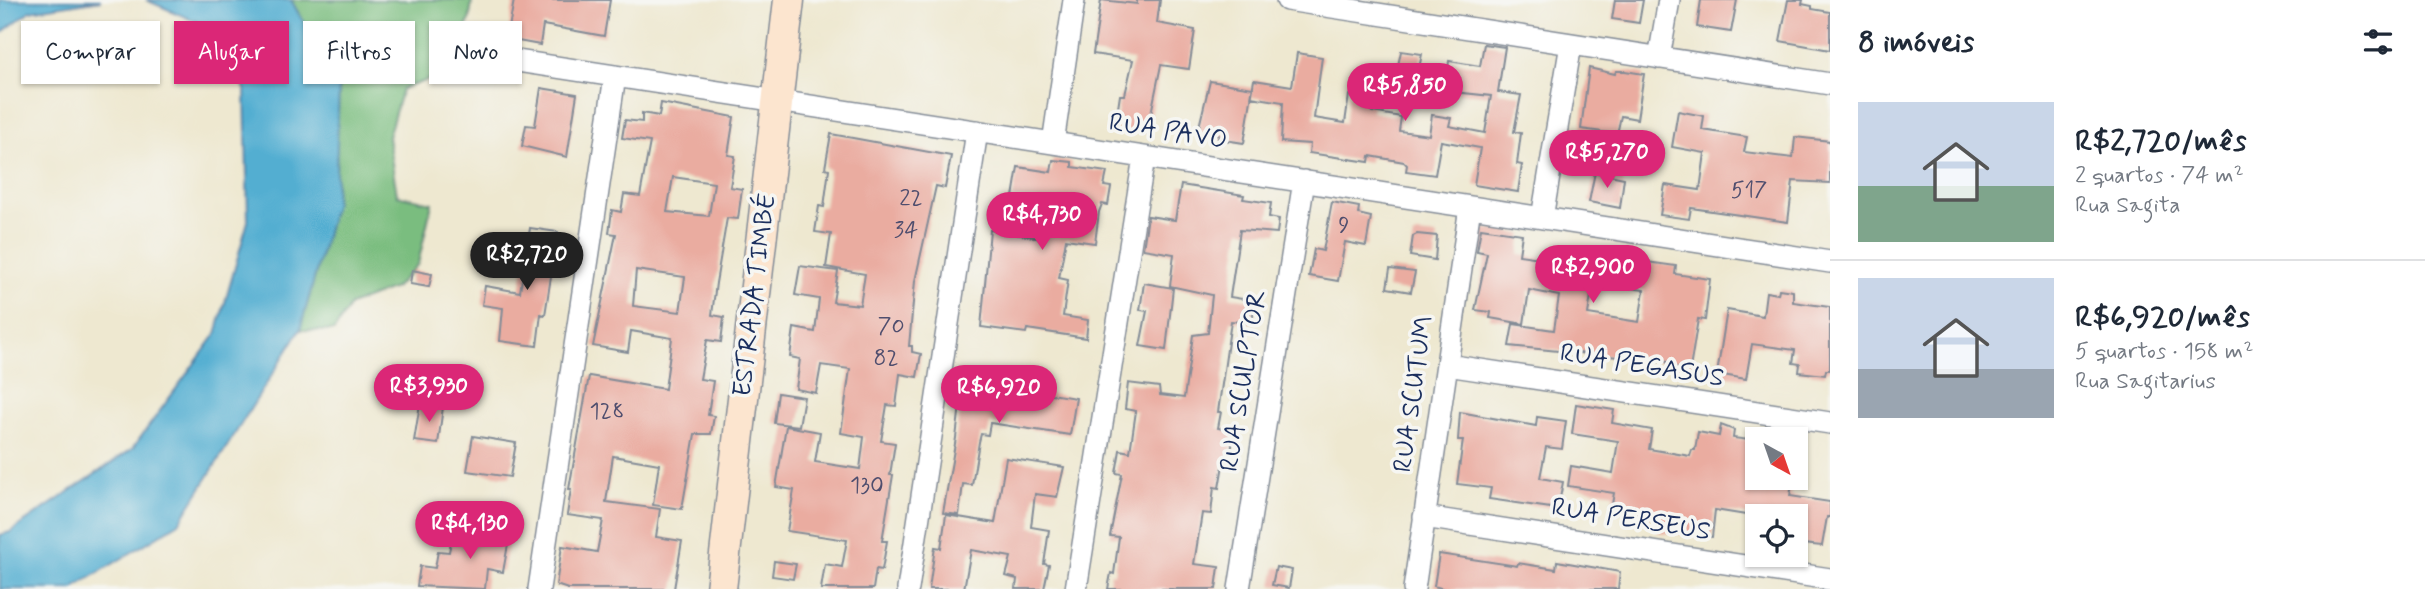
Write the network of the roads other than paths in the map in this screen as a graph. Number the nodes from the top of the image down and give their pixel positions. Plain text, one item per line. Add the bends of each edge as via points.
1 (789, 0) edge
2 (1074, 0) edge
3 (1287, 0) edge
4 (1669, 0) edge
5 (1571, 44) junction
6 (1659, 58) junction
7 (522, 62) edge
8 (615, 76) junction
9 (1830, 84) edge
10 (778, 101) junction
11 (977, 131) junction
12 (1054, 143) junction
13 (1144, 157) junction
14 (1304, 181) junction
15 (1470, 207) junction
16 (1542, 218) junction
17 (1830, 262) edge
18 (1447, 365) junction
19 (1830, 423) edge
20 (1424, 517) junction
21 (1830, 579) edge
22 (539, 589) edge
23 (721, 589) edge
24 (908, 589) edge
25 (1076, 589) edge
26 (1239, 589) edge
27 (1414, 589) edge

1 - 10 street, ESTRADA TIMBÉ
2 - 12 street
3 - 5 street
4 - 6 street
5 - 6 street
5 - 16 street
6 - 9 street
7 - 8 street, RUA PAVO
8 - 10 street, RUA PAVO
8 - 22 street
10 - 11 street, RUA PAVO
10 - 23 street, ESTRADA TIMBÉ
11 - 12 street, RUA PAVO
11 - 24 street
12 - 13 street, RUA PAVO
13 - 14 street, RUA PAVO
13 - 25 street
14 - 15 street, RUA PAVO
14 - 26 street, RUA SCULPTOR
15 - 16 street, RUA PAVO
15 - 18 street, RUA SCUTUM
16 - 17 street, RUA PAVO
18 - 19 street, RUA PEGASUS
18 - 20 street, RUA SCUTUM
20 - 21 street, RUA PERSEUS
20 - 27 street, RUA SCUTUM

